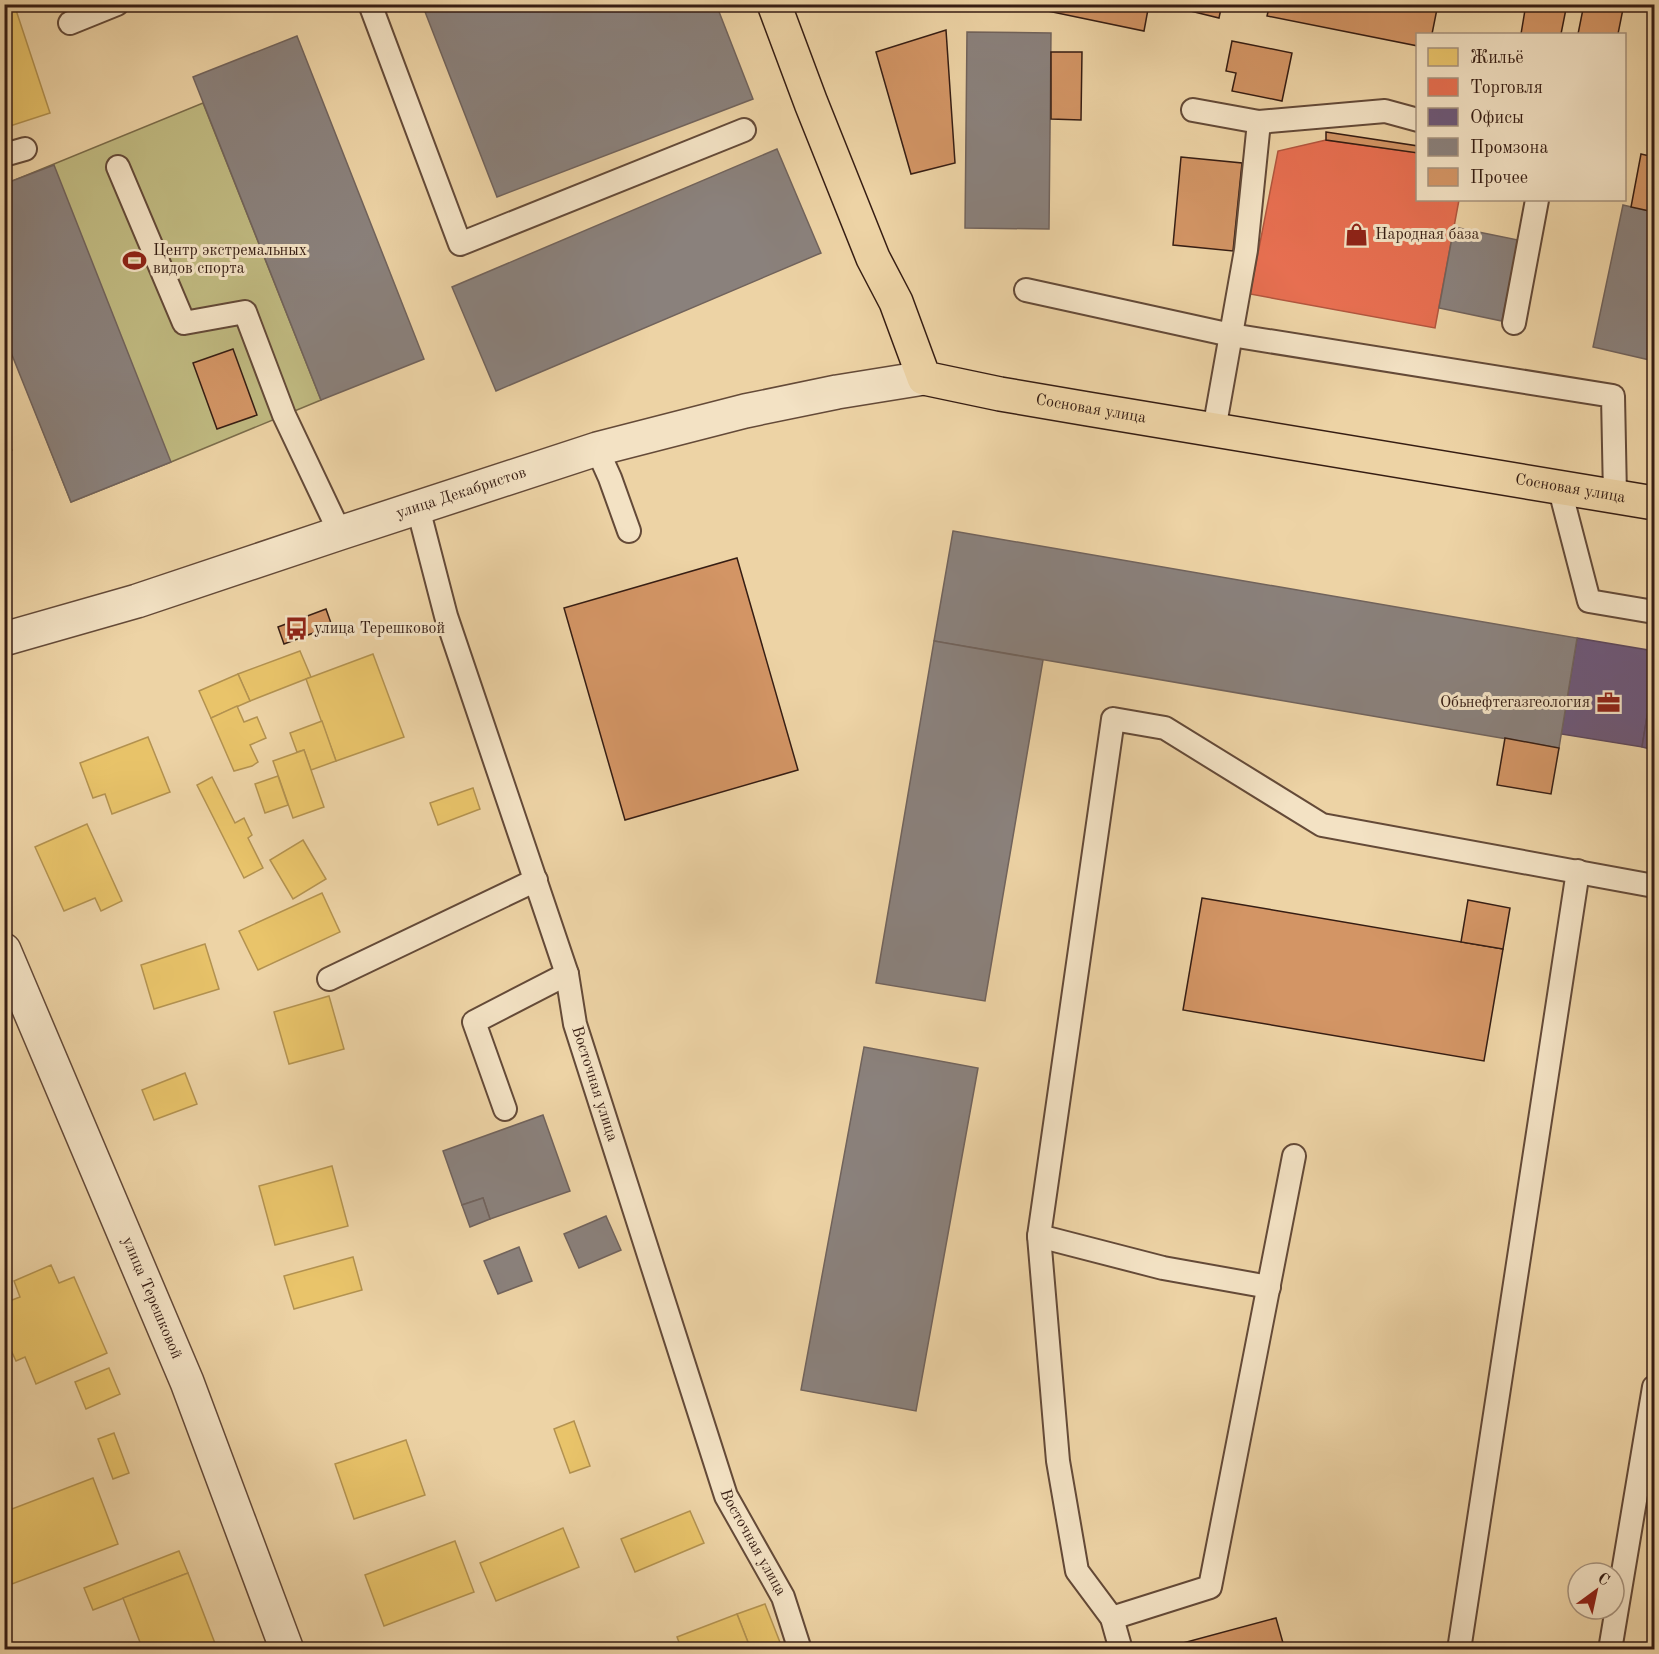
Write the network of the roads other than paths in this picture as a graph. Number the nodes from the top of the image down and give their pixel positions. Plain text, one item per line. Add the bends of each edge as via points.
1 (117, 4) edge
2 (370, 4) edge
3 (774, 4) edge
4 (70, 22) dead end
5 (1193, 110) dead end
6 (1416, 119) edge
7 (1259, 123) junction
8 (744, 130) dead end
9 (118, 167) dead end
10 (1537, 201) edge
11 (1026, 290) dead end
12 (1514, 323) dead end
13 (1231, 335) junction
14 (924, 378) junction
15 (1214, 430) junction
16 (597, 449) junction
17 (1559, 486) junction
18 (1615, 496) junction
19 (1654, 503) edge
20 (418, 508) junction
21 (629, 531) dead end
22 (340, 533) junction
23 (1654, 612) edge
24 (4, 639) edge
25 (1578, 872) junction
26 (536, 880) junction
27 (1654, 886) edge
28 (4, 950) edge
29 (567, 974) junction
30 (329, 979) dead end
31 (505, 1110) dead end
32 (1294, 1156) dead end
33 (1039, 1236) junction
34 (1269, 1287) junction
35 (1654, 1387) edge
36 (1112, 1618) junction
37 (286, 1650) edge
38 (800, 1650) edge
39 (1121, 1650) edge
40 (1459, 1650) edge
41 (1610, 1650) edge

1 - 4 lane
2 - 8 lane via 460,244
3 - 14 main road
5 - 7 lane
6 - 7 lane via 1385,111
7 - 13 lane via 1246,250
9 - 22 lane via 183,323 244,312 284,415
10 - 12 lane
11 - 13 lane
13 - 15 lane
13 - 18 lane via 1613,396
14 - 15 main road, Сосновая улица
14 - 16 street, улица Декабристов via 745,411
15 - 17 main road, Сосновая улица
16 - 20 street, улица Декабристов
16 - 21 lane
17 - 18 main road, Сосновая улица
17 - 23 lane via 1589,601
18 - 19 main road, Сосновая улица
20 - 22 street, улица Декабристов
20 - 26 lane, Восточная улица via 446,616
22 - 24 street, улица Декабристов via 137,601
25 - 27 lane
25 - 33 lane via 1322,825 1165,728 1113,719
25 - 40 lane
26 - 29 lane, Восточная улица
26 - 30 lane
28 - 37 street, улица Терешковой via 187,1382
29 - 31 lane via 474,1022
29 - 38 lane, Восточная улица via 575,1024 726,1496 783,1597
32 - 34 lane
33 - 34 lane via 1163,1268
33 - 36 lane via 1058,1461 1077,1571
34 - 36 lane via 1210,1587
35 - 41 lane
36 - 39 lane

